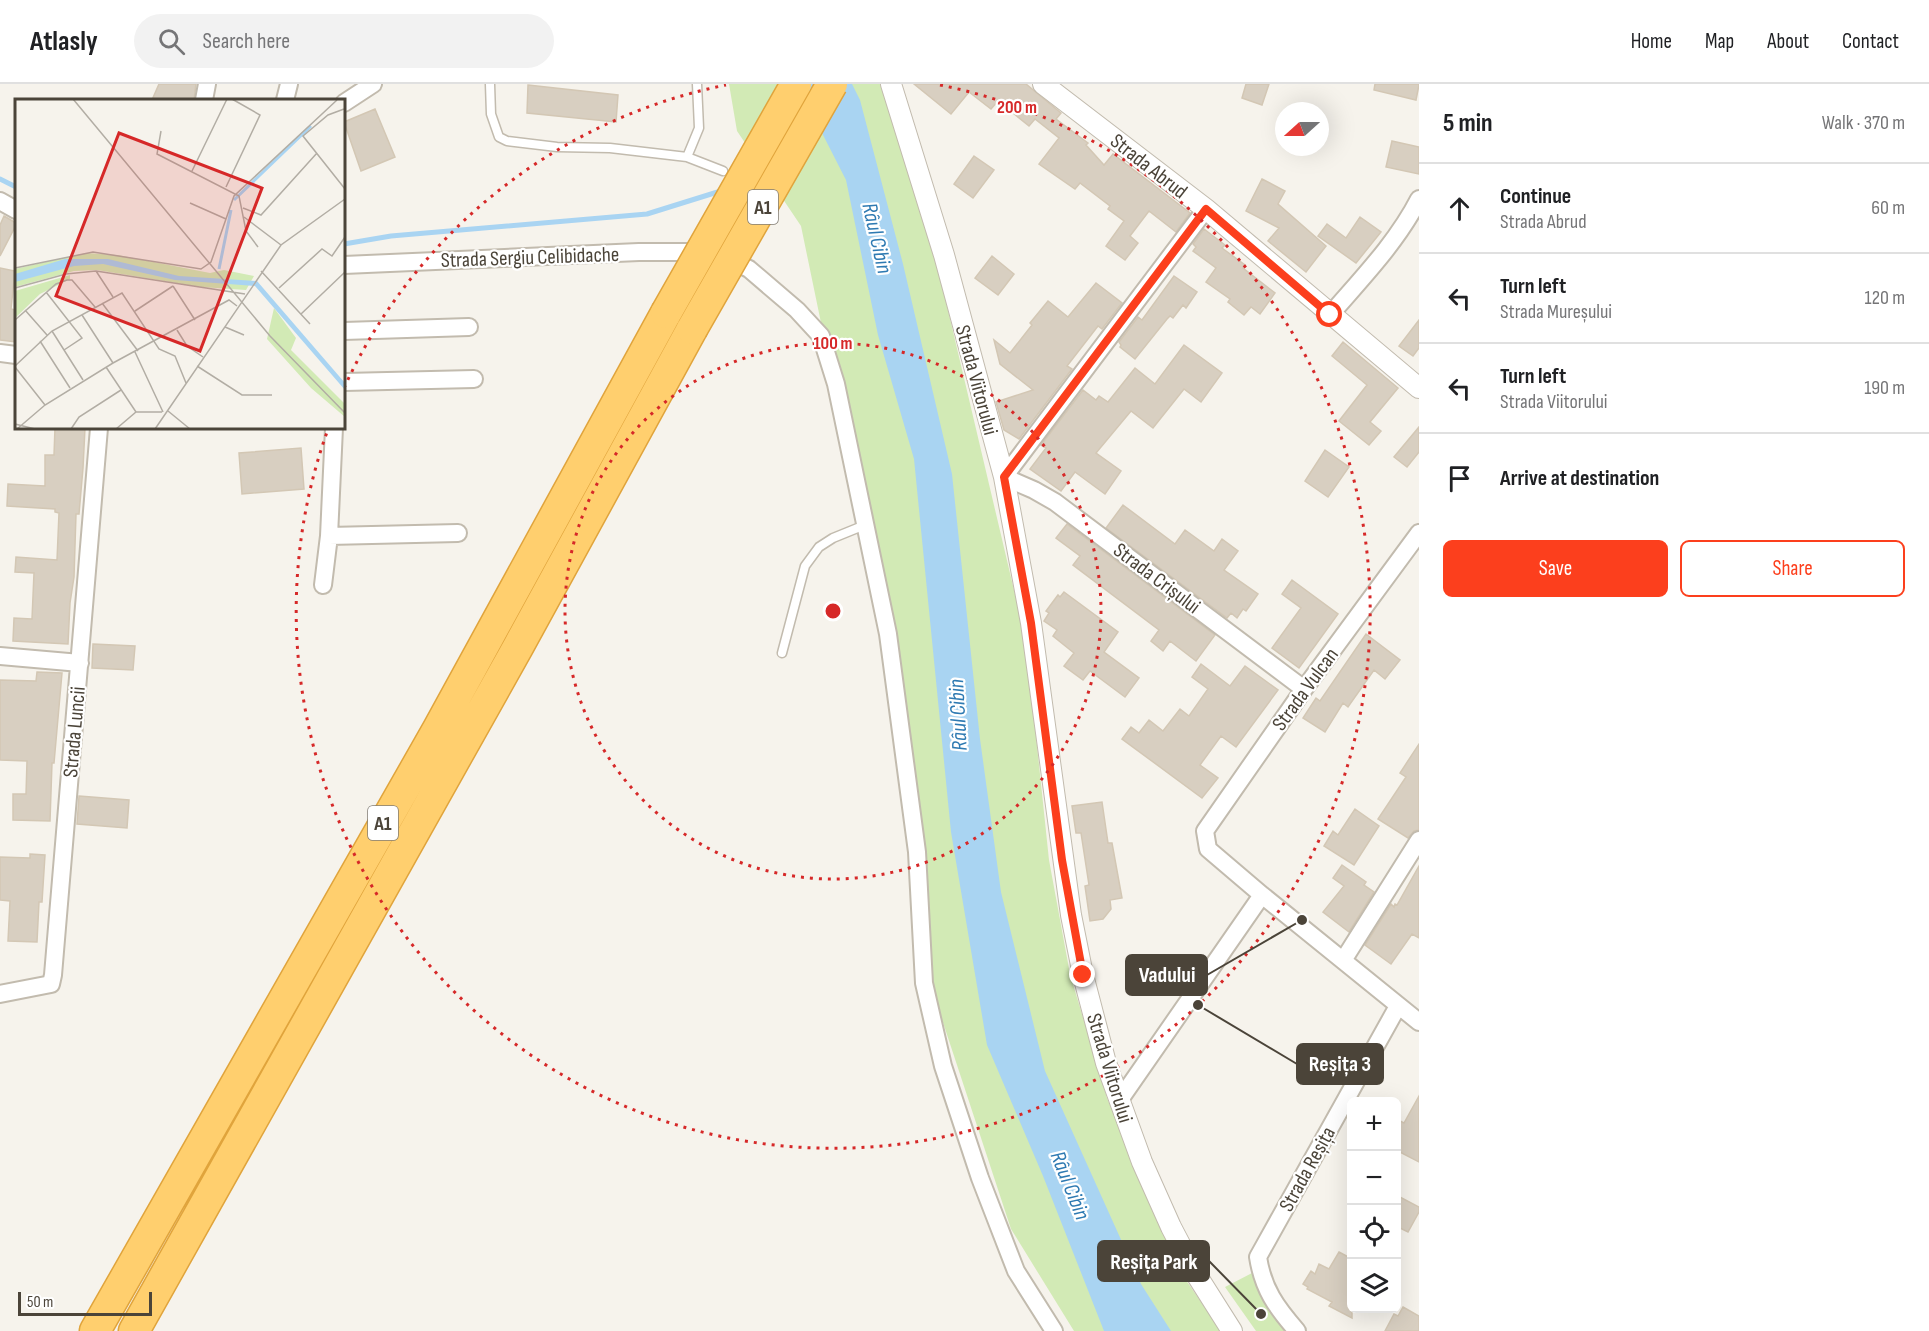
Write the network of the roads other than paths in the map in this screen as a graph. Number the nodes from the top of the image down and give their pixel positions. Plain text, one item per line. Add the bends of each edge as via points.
1 (207, 84) edge
2 (289, 84) edge
3 (373, 84) edge
4 (490, 84) edge
5 (697, 84) edge
6 (796, 84) edge
7 (832, 84) edge
8 (891, 84) edge
9 (1043, 84) edge
10 (204, 99) edge
11 (285, 99) edge
12 (345, 102) edge
13 (687, 157) junction
14 (723, 171) dead end
15 (1419, 199) edge
16 (0, 201) edge
17 (15, 209) edge
18 (1206, 209) junction
19 (345, 265) edge
20 (1330, 315) junction
21 (469, 327) dead end
22 (345, 331) edge
23 (0, 353) edge
24 (15, 354) edge
25 (474, 379) dead end
26 (345, 382) edge
27 (1419, 388) edge
28 (99, 429) edge
29 (334, 429) edge
30 (1004, 477) junction
31 (865, 525) junction
32 (458, 533) dead end
33 (1419, 533) edge
34 (329, 536) junction
35 (323, 585) dead end
36 (782, 653) dead end
37 (0, 656) edge
38 (80, 663) junction
39 (1304, 689) junction
40 (1419, 840) edge
41 (1262, 895) junction
42 (1344, 959) junction
43 (0, 994) edge
44 (1398, 1006) junction
45 (1419, 1022) edge
46 (1119, 1101) junction
47 (95, 1331) edge
48 (134, 1331) edge
49 (1054, 1331) edge
50 (1232, 1331) edge
51 (1297, 1331) edge

1 - 10 street
2 - 11 street
3 - 12 street
4 - 13 lane via 491,114 499,137 507,141
5 - 13 lane via 699,128
6 - 47 highway, A1, bridge via 438,729
7 - 48 highway, A1, bridge
8 - 30 street, Strada Viitorului via 944,255
9 - 18 street, Strada Abrud
13 - 14 lane
15 - 20 street via 1382,254
16 - 17 street
18 - 20 street, Strada Abrud
18 - 30 street
19 - 31 street, Strada Sergiu Celibidache via 716,252 749,269 821,336 836,384
20 - 27 street, Strada Abrud
21 - 22 street
23 - 24 street
25 - 26 street
28 - 38 street, Strada Luncii
29 - 34 street
30 - 39 street, Strada Crișului via 1055,502
30 - 46 street, Strada Viitorului via 1031,623 1076,942 1093,1017
31 - 36 lane via 819,547 805,566
31 - 49 street via 888,634 916,852 924,983 943,1066 1016,1271
32 - 34 street
33 - 39 street, Strada Vulcan
34 - 35 street
37 - 38 street
38 - 43 street, Strada Luncii via 51,984
39 - 41 street, Strada Vulcan via 1204,831 1208,849
40 - 42 street
41 - 42 street
41 - 46 street
42 - 44 street
44 - 45 street
44 - 51 street, Strada Reșița via 1258,1257 1270,1296
46 - 50 street, Strada Viitorului via 1171,1227

